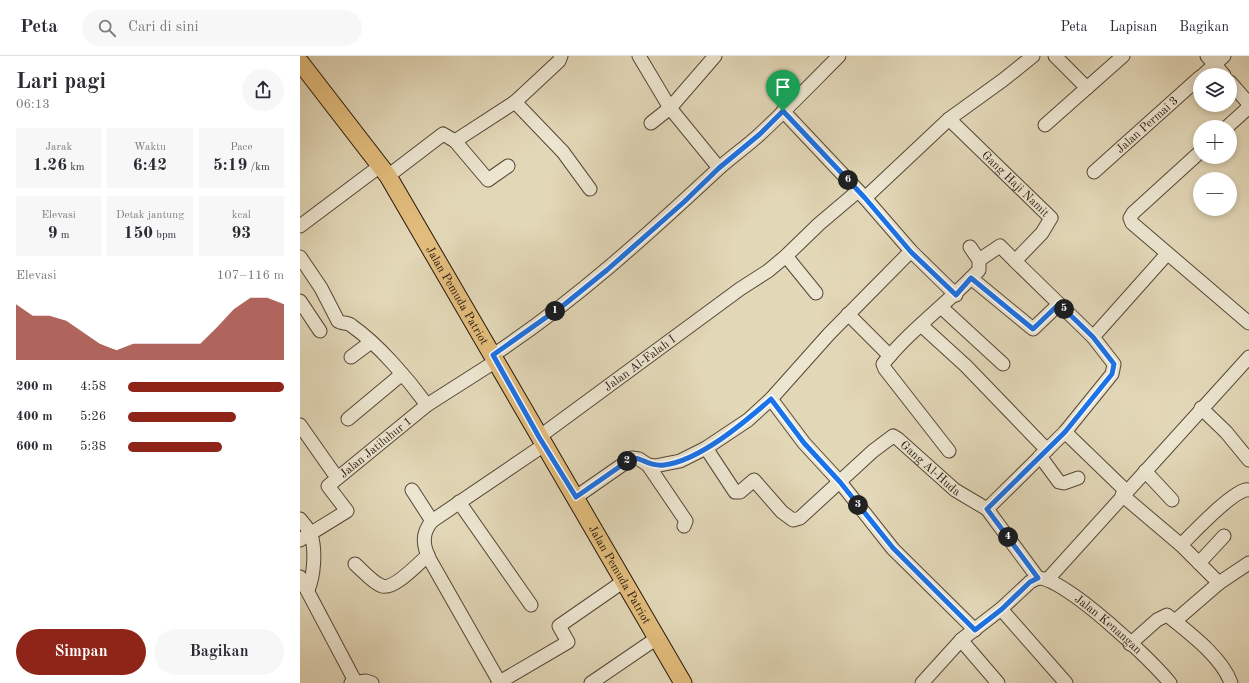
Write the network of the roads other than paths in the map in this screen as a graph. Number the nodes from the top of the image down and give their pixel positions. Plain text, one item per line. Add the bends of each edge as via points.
1 (639, 56) edge
2 (715, 56) edge
3 (839, 56) edge
4 (1033, 56) edge
5 (1123, 56) edge
6 (1058, 57) edge
7 (558, 58) edge
8 (1215, 59) edge
9 (1208, 68) edge
10 (1220, 68) edge
11 (302, 69) edge
12 (1193, 83) edge
13 (1087, 88) junction
14 (1237, 90) edge
15 (515, 102) junction
16 (1249, 104) edge
17 (670, 108) junction
18 (1249, 108) edge
19 (783, 111) junction
20 (949, 119) junction
21 (1235, 120) edge
22 (651, 123) dead end
23 (1045, 125) dead end
24 (455, 141) junction
25 (1193, 158) edge
26 (508, 166) dead end
27 (719, 168) junction
28 (384, 171) junction
29 (1094, 172) dead end
30 (590, 188) dead end
31 (861, 194) junction
32 (301, 224) edge
33 (970, 247) dead end
34 (911, 252) junction
35 (1167, 254) junction
36 (786, 256) junction
37 (300, 257) edge
38 (979, 260) junction
39 (1019, 265) junction
40 (971, 278) junction
41 (816, 293) dead end
42 (956, 295) junction
43 (300, 301) edge
44 (1059, 304) junction
45 (941, 307) junction
46 (848, 314) junction
47 (1249, 323) edge
48 (921, 325) junction
49 (320, 331) dead end
50 (1093, 337) junction
51 (371, 342) junction
52 (890, 356) junction
53 (351, 357) dead end
54 (1249, 357) edge
55 (494, 358) junction
56 (1003, 364) dead end
57 (402, 374) junction
58 (771, 399) junction
59 (427, 405) junction
60 (1201, 408) junction
61 (348, 419) dead end
62 (300, 426) edge
63 (1065, 432) junction
64 (541, 441) junction
65 (706, 448) junction
66 (949, 451) dead end
67 (1044, 453) junction
68 (1249, 460) edge
69 (648, 465) junction
70 (1145, 471) junction
71 (334, 472) dead end
72 (1078, 478) dead end
73 (840, 482) junction
74 (1247, 488) edge
75 (412, 490) dead end
76 (1124, 493) junction
77 (576, 497) junction
78 (1172, 500) dead end
79 (459, 502) junction
80 (987, 509) junction
81 (300, 519) edge
82 (432, 521) junction
83 (684, 526) dead end
84 (1224, 536) dead end
85 (306, 537) edge
86 (1181, 545) junction
87 (428, 555) junction
88 (1199, 563) junction
89 (1249, 563) edge
90 (356, 564) dead end
91 (300, 577) edge
92 (1043, 578) junction
93 (624, 581) junction
94 (1219, 583) junction
95 (308, 590) junction
96 (531, 605) dead end
97 (1002, 609) junction
98 (1175, 621) junction
99 (975, 630) junction
100 (657, 638) junction
101 (961, 640) junction
102 (1130, 644) junction
103 (353, 682) edge
104 (680, 682) edge
105 (372, 683) edge
106 (499, 683) edge
107 (591, 683) edge
108 (922, 683) edge
109 (998, 683) edge
110 (1066, 683) edge
111 (1170, 683) edge
112 (1231, 683) edge

1 - 17 street
2 - 17 street
3 - 19 street, Jalan Jatiluhur 1
4 - 20 street, Jalan Al-Falah I
5 - 13 street
6 - 13 street
7 - 15 street
8 - 9 street
8 - 10 street
11 - 28 main road, Jalan Pemuda Patriot
12 - 29 street, Jalan Permai 3
13 - 23 street
14 - 16 street
15 - 24 street
15 - 30 street via 563,152
17 - 22 street
17 - 27 street
18 - 21 street
19 - 27 street, Jalan Jatiluhur 1
19 - 31 street
20 - 31 street, Jalan Al-Falah I
20 - 39 street, Gang Haji Namit via 1051,218
24 - 26 street via 488,180
24 - 28 street via 443,134
25 - 35 street via 1130,218 1132,223
27 - 55 street, Jalan Jatiluhur 1 via 607,270
28 - 32 street via 352,188
28 - 55 main road, Jalan Pemuda Patriot
31 - 34 street
31 - 36 street, Jalan Al-Falah I via 819,224
33 - 38 street
34 - 42 street
34 - 46 street
35 - 47 street
35 - 50 street
36 - 41 street
36 - 64 street, Jalan Al-Falah I
37 - 51 street via 321,288 338,321 351,324
38 - 39 street via 1000,246
38 - 40 street via 980,268
39 - 44 street
40 - 42 street
40 - 44 street via 1033,329
42 - 45 street
43 - 49 street
44 - 50 street
45 - 48 street
45 - 56 street
46 - 52 street
46 - 58 street
48 - 52 street
48 - 67 street via 966,366
50 - 63 street via 1114,364 1114,370
51 - 53 street
51 - 57 street
52 - 66 street via 883,366
54 - 60 street
55 - 59 street, Jalan Jatiluhur 1
55 - 64 main road, Jalan Pemuda Patriot
57 - 59 street
57 - 61 street
58 - 65 street via 748,420
58 - 73 street via 804,443
59 - 85 street, Jalan Jatiluhur 1 via 328,486 347,511
60 - 68 street via 1226,432
60 - 70 street
62 - 71 street
63 - 67 street
63 - 76 street
64 - 77 main road, Jalan Pemuda Patriot
64 - 79 street, Jalan Al-Falah I
65 - 69 street via 671,464
65 - 73 street via 735,492 740,492 754,480 782,512 793,520 800,518
67 - 72 street via 1059,482 1064,483
67 - 80 street
69 - 77 street via 632,458
69 - 83 street via 686,521
70 - 76 street
70 - 78 street
73 - 80 street, Gang Al-Huda via 892,436 955,490
73 - 99 street via 893,548
74 - 86 street via 1210,516
75 - 82 street
76 - 86 street
76 - 92 street
77 - 93 main road, Jalan Pemuda Patriot
79 - 82 street, Jalan Al-Falah I
79 - 96 street
80 - 92 street
81 - 85 street
82 - 87 street via 425,532 425,550
84 - 88 street
85 - 95 street via 313,553
86 - 88 street
87 - 90 street via 396,583 386,587 380,585
87 - 106 street
88 - 94 street
89 - 94 street
91 - 95 street
92 - 97 street via 1030,582
92 - 102 street, Jalan Kenangan via 1060,585 1083,602
93 - 100 main road, Jalan Pemuda Patriot
93 - 106 street via 559,626 568,642
94 - 98 street
95 - 103 street
97 - 99 street
97 - 110 street
98 - 102 street via 1167,615 1157,620
98 - 112 street via 1224,669
99 - 101 street
100 - 104 main road, Jalan Pemuda Patriot
100 - 107 street
101 - 108 street
101 - 109 street
102 - 111 street, Jalan Kenangan
103 - 105 street

